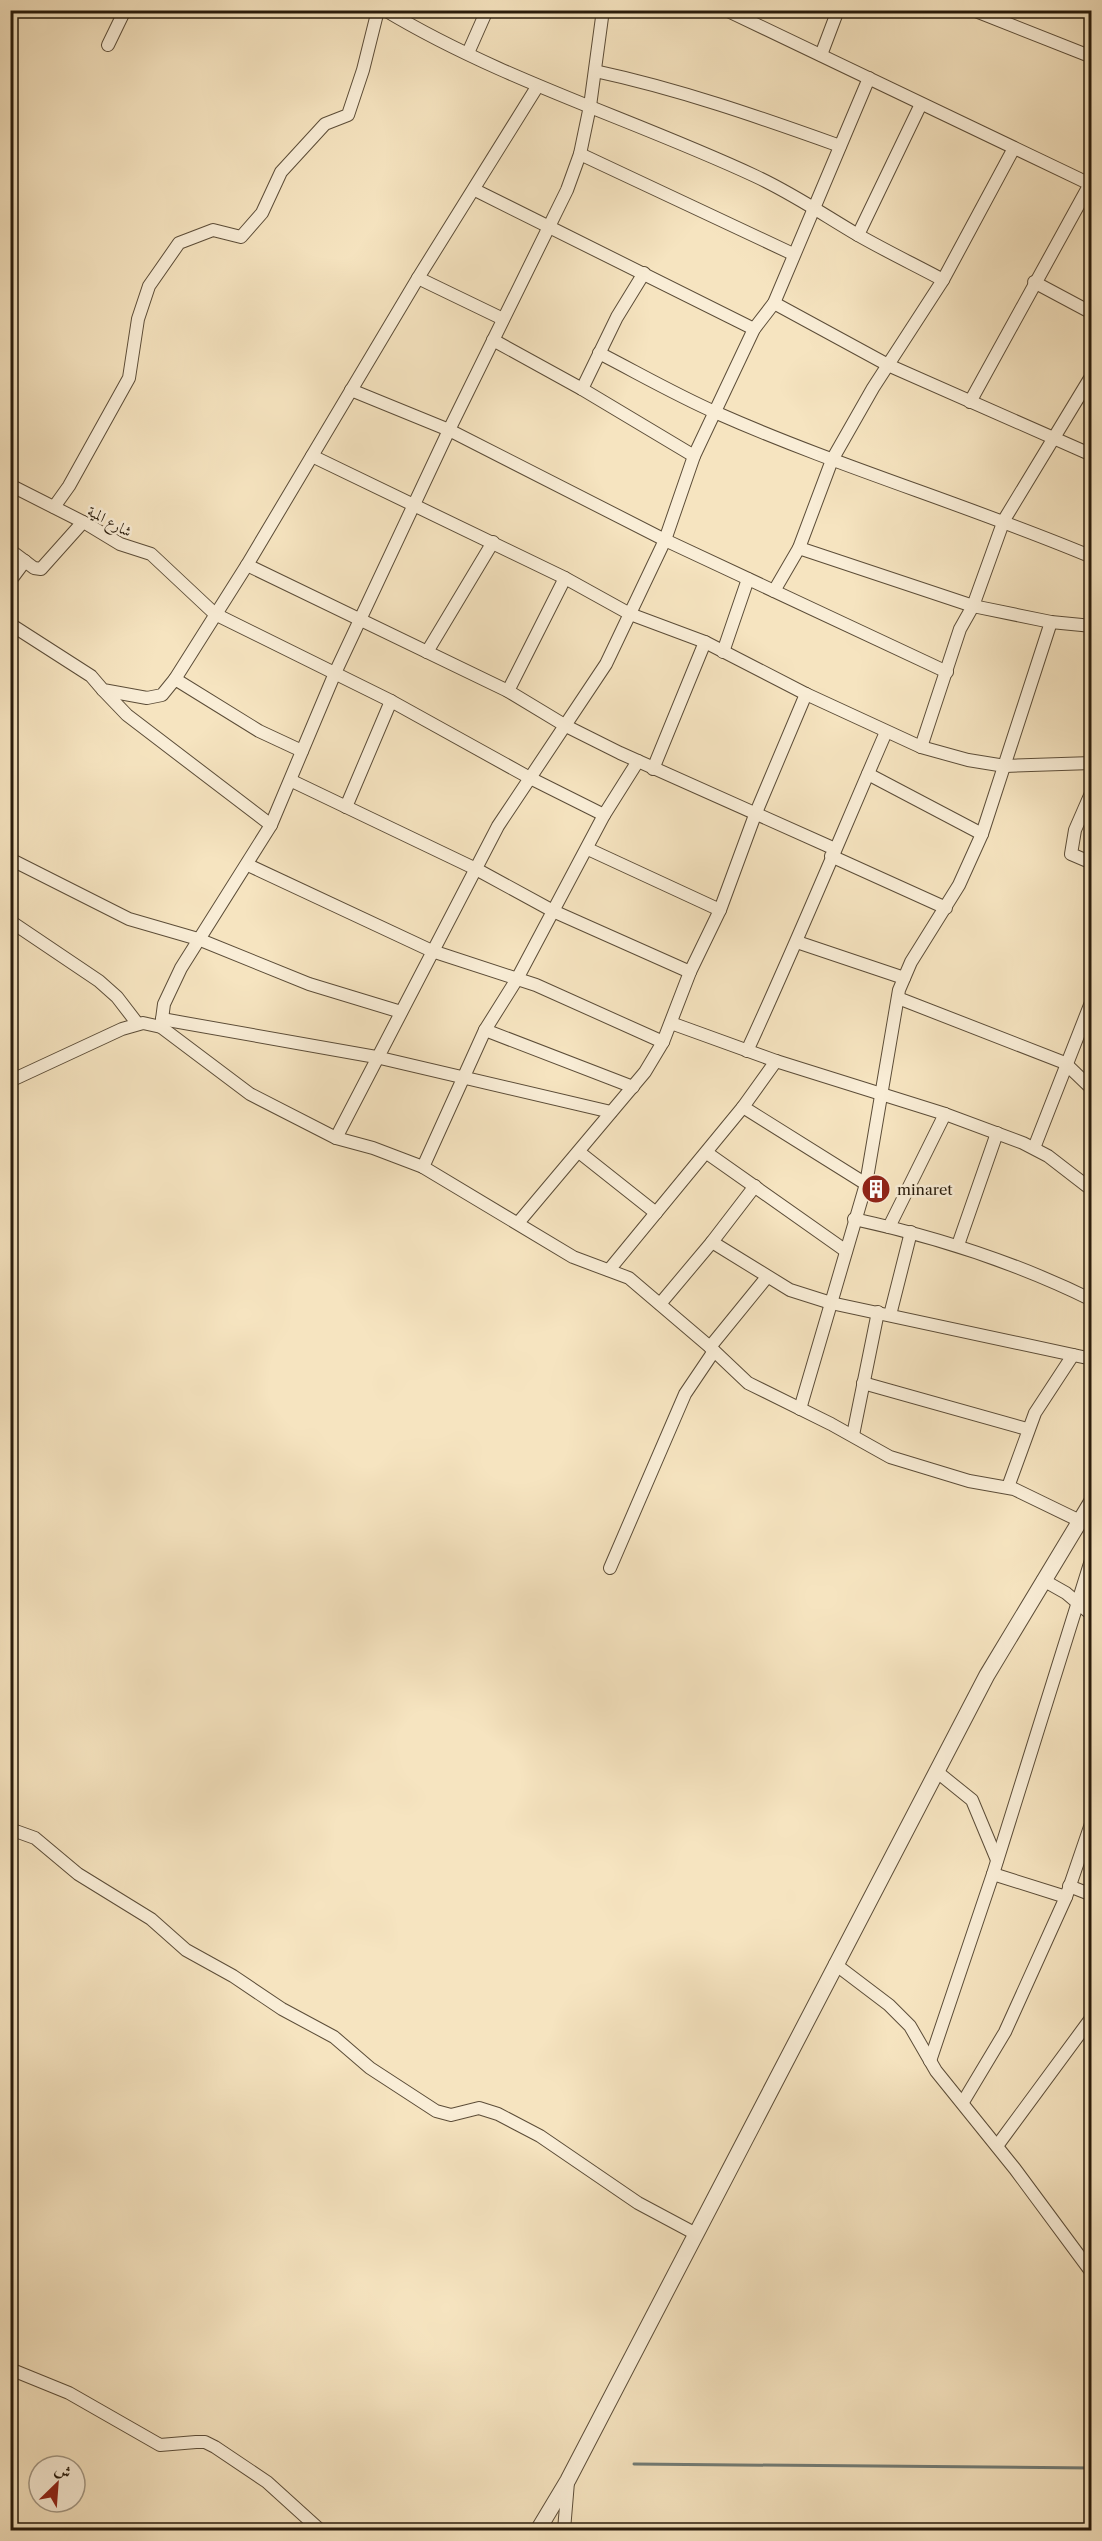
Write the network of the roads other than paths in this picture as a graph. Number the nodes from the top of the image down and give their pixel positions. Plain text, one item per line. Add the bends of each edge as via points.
1 (125, 10) edge
2 (378, 10) edge
3 (385, 10) edge
4 (487, 10) edge
5 (603, 10) edge
6 (726, 10) edge
7 (838, 10) edge
8 (973, 10) edge
9 (108, 45) dead end
10 (468, 52) junction
11 (821, 55) junction
12 (1092, 57) edge
13 (595, 71) junction
14 (869, 78) junction
15 (537, 87) junction
16 (921, 104) junction
17 (590, 106) junction
18 (840, 146) junction
19 (1014, 148) junction
20 (580, 154) junction
21 (1091, 185) edge
22 (475, 190) junction
23 (813, 206) junction
24 (548, 226) junction
25 (858, 235) junction
26 (793, 254) junction
27 (644, 273) junction
28 (418, 278) junction
29 (943, 280) junction
30 (1034, 282) junction
31 (774, 303) junction
32 (1092, 313) edge
33 (503, 319) junction
34 (754, 329) junction
35 (493, 340) junction
36 (599, 353) junction
37 (888, 365) junction
38 (1092, 375) edge
39 (582, 388) junction
40 (351, 390) junction
41 (970, 402) junction
42 (715, 412) junction
43 (449, 430) junction
44 (1055, 439) junction
45 (1092, 455) edge
46 (312, 456) junction
47 (694, 456) junction
48 (832, 460) junction
49 (10, 485) edge
50 (414, 504) junction
51 (54, 507) junction
52 (1004, 520) junction
53 (83, 522) junction
54 (665, 540) junction
55 (493, 542) junction
56 (799, 548) junction
57 (10, 550) edge
58 (1092, 556) edge
59 (25, 561) junction
60 (247, 565) junction
61 (566, 578) junction
62 (748, 579) junction
63 (10, 581) edge
64 (774, 591) junction
65 (973, 606) junction
66 (215, 614) junction
67 (630, 614) junction
68 (361, 620) junction
69 (1051, 622) junction
70 (1090, 622) edge
71 (10, 624) edge
72 (705, 642) junction
73 (723, 651) junction
74 (427, 652) junction
75 (947, 672) junction
76 (335, 673) junction
77 (176, 679) junction
78 (104, 690) junction
79 (508, 691) junction
80 (806, 694) junction
81 (391, 701) junction
82 (566, 726) junction
83 (886, 732) junction
84 (921, 747) junction
85 (302, 751) junction
86 (638, 761) junction
87 (1092, 764) edge
88 (1005, 766) junction
89 (654, 769) junction
90 (868, 774) junction
91 (530, 778) junction
92 (292, 782) junction
93 (1092, 791) edge
94 (346, 807) junction
95 (604, 815) junction
96 (755, 815) junction
97 (271, 825) junction
98 (982, 834) junction
99 (588, 849) junction
100 (833, 853) junction
101 (10, 859) edge
102 (1092, 863) edge
103 (248, 865) junction
104 (476, 869) junction
105 (946, 908) junction
106 (720, 910) junction
107 (553, 911) junction
108 (10, 921) edge
109 (198, 939) junction
110 (797, 942) junction
111 (432, 951) junction
112 (690, 972) junction
113 (904, 978) junction
114 (517, 979) junction
115 (898, 998) junction
116 (1092, 1000) edge
117 (401, 1012) junction
118 (137, 1023) junction
119 (162, 1023) junction
120 (671, 1023) junction
121 (1087, 1025) edge
122 (485, 1030) junction
123 (663, 1042) junction
124 (747, 1051) junction
125 (376, 1057) junction
126 (776, 1062) junction
127 (1065, 1062) junction
128 (464, 1078) junction
129 (10, 1081) edge
130 (633, 1087) junction
131 (1092, 1089) edge
132 (881, 1095) junction
133 (743, 1107) junction
134 (611, 1113) junction
135 (945, 1114) junction
136 (997, 1133) junction
137 (336, 1138) junction
138 (1034, 1148) junction
139 (579, 1152) junction
140 (707, 1153) junction
141 (423, 1167) junction
142 (866, 1184) junction
143 (755, 1186) junction
144 (1092, 1190) edge
145 (656, 1213) junction
146 (854, 1219) junction
147 (518, 1223) junction
148 (890, 1227) junction
149 (911, 1232) junction
150 (712, 1242) junction
151 (958, 1245) junction
152 (846, 1251) junction
153 (609, 1270) junction
154 (767, 1276) junction
155 (1092, 1300) edge
156 (831, 1303) junction
157 (660, 1304) junction
158 (884, 1314) junction
159 (712, 1349) junction
160 (1073, 1355) junction
161 (1092, 1359) edge
162 (863, 1383) junction
163 (800, 1408) junction
164 (1027, 1429) junction
165 (853, 1435) junction
166 (1008, 1487) junction
167 (1092, 1501) edge
168 (1080, 1521) junction
169 (1092, 1557) edge
170 (610, 1568) dead end
171 (1043, 1580) junction
172 (1075, 1603) junction
173 (1092, 1615) edge
174 (936, 1771) junction
175 (1092, 1821) edge
176 (10, 1829) edge
177 (997, 1860) junction
178 (993, 1874) junction
179 (1067, 1891) junction
180 (1092, 1894) edge
181 (835, 1964) junction
182 (1091, 2019) edge
183 (930, 2061) junction
184 (963, 2102) junction
185 (997, 2146) junction
186 (696, 2234) junction
187 (1088, 2258) edge
188 (1092, 2273) edge
189 (10, 2368) edge
190 (568, 2480) junction
191 (320, 2530) edge
192 (538, 2530) edge
193 (564, 2530) edge

1 - 9 street
2 - 51 street via 348,115 324,124 281,172 262,213 241,237 213,230 179,243 149,286 138,319 129,378
3 - 10 street
4 - 10 street
5 - 13 street
6 - 11 street
7 - 11 street
8 - 12 street
10 - 15 street
11 - 14 street
13 - 17 street
13 - 18 street via 717,102
14 - 16 street
14 - 18 street
15 - 17 street
15 - 22 street
16 - 19 street
16 - 25 street
17 - 20 street
17 - 23 street via 753,175
18 - 23 street
19 - 21 street
19 - 29 street
20 - 24 street
20 - 26 street
21 - 30 street
22 - 24 street
22 - 28 street
23 - 25 street
23 - 26 street
24 - 27 street
24 - 33 street
25 - 29 street
26 - 31 street
27 - 34 street
27 - 36 street
28 - 33 street
28 - 40 street
29 - 37 street
30 - 32 street
30 - 41 street
31 - 34 street
31 - 37 street
33 - 35 street
34 - 42 street
35 - 39 street
35 - 43 street
36 - 39 street
36 - 42 street
37 - 41 street
37 - 48 street
38 - 44 street
39 - 47 street
40 - 43 street
40 - 46 street
41 - 44 street
42 - 47 street
42 - 48 street
43 - 50 street
43 - 54 street
44 - 45 street
44 - 52 street via 1030,473
46 - 50 street
46 - 60 street
47 - 54 street
48 - 52 street
48 - 56 street
49 - 51 street, شارع المية
50 - 55 street
50 - 68 street
51 - 53 street, شارع المية
52 - 58 street
52 - 65 street
53 - 59 street via 41,569
53 - 66 street, شارع المية via 120,544 151,554
54 - 62 street
54 - 67 street
55 - 61 street
55 - 74 street
56 - 64 street
56 - 65 street
57 - 59 street
59 - 63 street
60 - 66 street
60 - 68 street
61 - 67 street
61 - 79 street
62 - 64 street
62 - 73 street
64 - 75 street
65 - 69 street
65 - 75 street via 960,629
66 - 76 street, شارع المية
66 - 77 street
67 - 72 street
67 - 82 street via 606,664
68 - 74 street
68 - 76 street
69 - 70 street
69 - 88 street
71 - 78 street via 91,676
72 - 73 street
72 - 89 street
73 - 80 street
74 - 79 street
75 - 84 street
76 - 81 street, شارع المية
76 - 85 street
77 - 78 street via 162,695 147,698
77 - 85 street via 259,731
78 - 97 street via 127,715
79 - 82 street
80 - 83 street
80 - 96 street
81 - 91 street, شارع المية
81 - 94 street
82 - 86 street
82 - 91 street
83 - 84 street
83 - 90 street
84 - 88 street
85 - 92 street
86 - 89 street
86 - 95 street
87 - 88 street
88 - 98 street
89 - 96 street
90 - 98 street
90 - 100 street
91 - 95 street, شارع المية
91 - 104 street via 498,825
92 - 94 street
92 - 97 street
93 - 102 street via 1075,830 1071,854
94 - 104 street
95 - 99 street
96 - 100 street
96 - 106 street
97 - 103 street
98 - 105 street
99 - 106 street
99 - 107 street
100 - 105 street
100 - 110 street
101 - 109 street via 121,916
103 - 109 street
103 - 111 street
104 - 107 street
104 - 111 street
105 - 113 street
106 - 112 street
107 - 112 street
107 - 114 street
108 - 118 street via 99,981
109 - 117 street via 309,984
109 - 119 street via 170,990
110 - 113 street
110 - 124 street
111 - 114 street
111 - 117 street
112 - 120 street
113 - 115 street
114 - 122 street
114 - 123 street
115 - 127 street
115 - 132 street
116 - 121 street
117 - 125 street
118 - 119 street
118 - 129 street
119 - 125 street
119 - 137 street via 240,1088
120 - 123 street
120 - 124 street
121 - 127 street
122 - 128 street
122 - 130 street
123 - 130 street
124 - 126 street
125 - 128 street
125 - 137 street
126 - 132 street
126 - 133 street
127 - 131 street
127 - 138 street
128 - 134 street
128 - 141 street
130 - 134 street
132 - 135 street
132 - 142 street
133 - 140 street
133 - 142 street
134 - 139 street
135 - 136 street
135 - 148 street
136 - 138 street
136 - 151 street
137 - 141 street
138 - 144 street
139 - 145 street
139 - 147 street
140 - 143 street
140 - 145 street
141 - 147 street
142 - 146 street
143 - 150 street
143 - 152 street
145 - 153 street
146 - 148 street
146 - 152 street
147 - 153 street via 585,1263
148 - 149 street
149 - 151 street
149 - 158 street
150 - 154 street
150 - 157 street
151 - 155 street
152 - 156 street
153 - 157 street via 629,1278
154 - 156 street via 790,1290
154 - 159 street
156 - 158 street
156 - 163 street
157 - 159 street
158 - 160 street
158 - 162 street
159 - 163 street via 748,1383
159 - 170 street via 685,1394
160 - 161 street
160 - 164 street via 1040,1401
162 - 164 street
162 - 165 street
163 - 165 street
164 - 166 street
165 - 166 street via 890,1457 915,1466
166 - 168 street
167 - 168 street
168 - 171 street
169 - 172 street
171 - 172 street via 1058,1587
171 - 174 street
172 - 173 street
172 - 177 street
174 - 177 street via 972,1800
174 - 181 street
175 - 179 street
176 - 186 street via 35,1838 78,1874 152,1919 186,1950 334,2037 370,2068 436,2111 451,2115 479,2108 498,2114 540,2136 638,2203
177 - 178 street
178 - 179 street
178 - 183 street
179 - 180 street
179 - 184 street via 1005,2032
181 - 183 street via 901,2016
181 - 186 street
182 - 185 street
183 - 184 street
184 - 185 street
185 - 187 street
186 - 190 street
187 - 188 street
189 - 191 street via 69,2393 160,2445 205,2442 215,2447 267,2482
190 - 192 street
190 - 193 street

